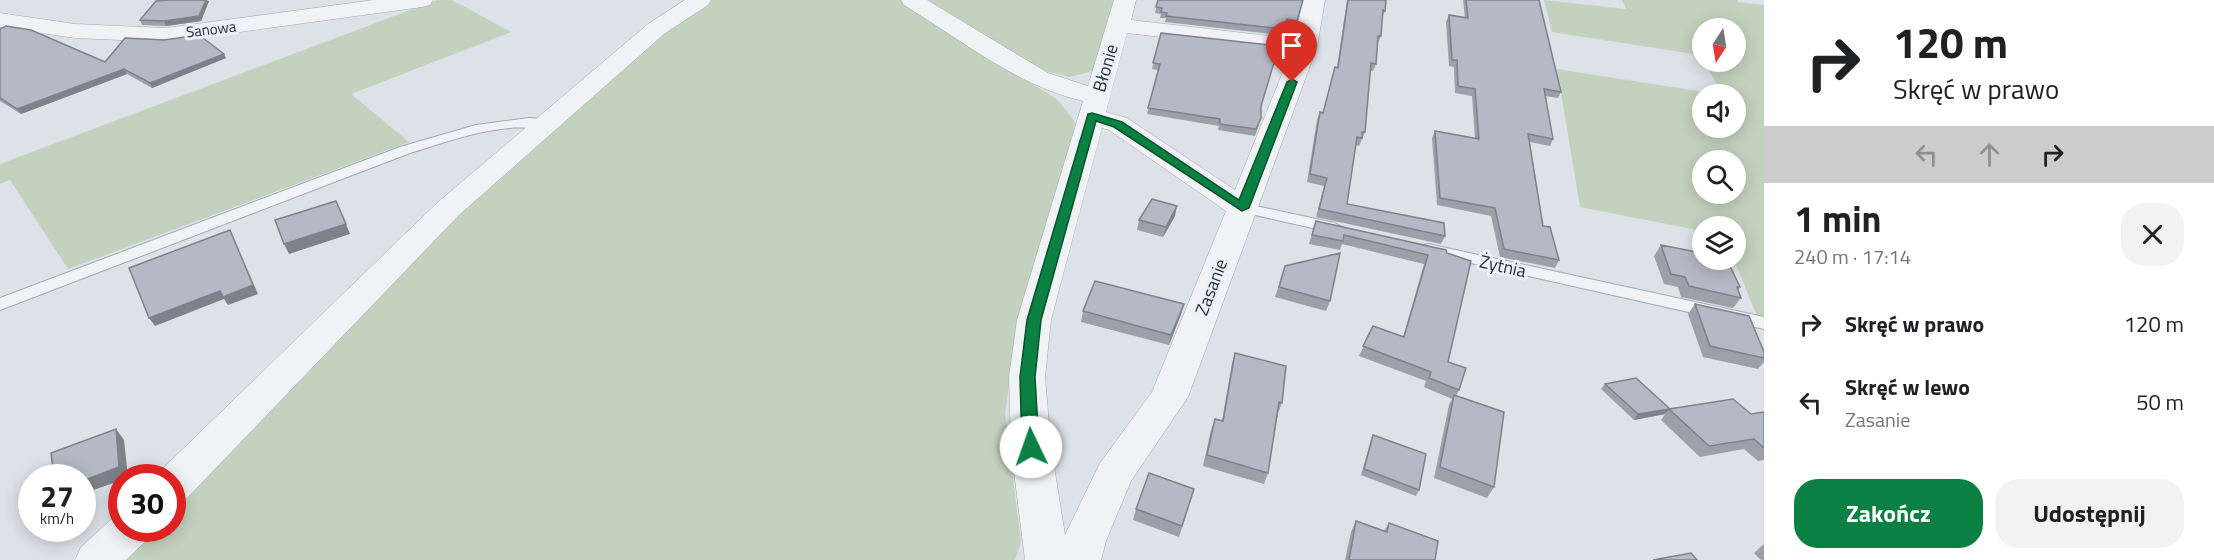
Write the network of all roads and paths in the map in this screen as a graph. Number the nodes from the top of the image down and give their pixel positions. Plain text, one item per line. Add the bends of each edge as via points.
1 (422, 0) edge
2 (700, 0) edge
3 (912, 0) edge
4 (1314, 0) edge
5 (1122, 12) edge
6 (0, 20) edge
7 (1305, 47) junction
8 (1095, 106) junction
9 (548, 123) junction
10 (1242, 208) junction
11 (1346, 231) edge
12 (1414, 246) edge
13 (0, 304) edge
14 (1764, 323) edge
15 (186, 472) edge
16 (116, 542) edge
17 (97, 560) edge
18 (1047, 560) edge
19 (1079, 560) edge

1 - 6 street, Sanowa via 166,35 75,31
2 - 9 street via 656,29
3 - 8 street via 1039,78 1070,90
4 - 7 street, Zasanie
5 - 7 street
5 - 8 street, Błonie
7 - 10 street, Zasanie
8 - 10 street
8 - 18 street, Błonie via 1034,320 1027,377 1031,447
9 - 13 lane via 521,121 472,129 405,150
9 - 15 street via 448,209
10 - 11 lane
10 - 19 street, Zasanie via 1168,398 1114,474
12 - 14 lane, Żytnia
16 - 17 street

